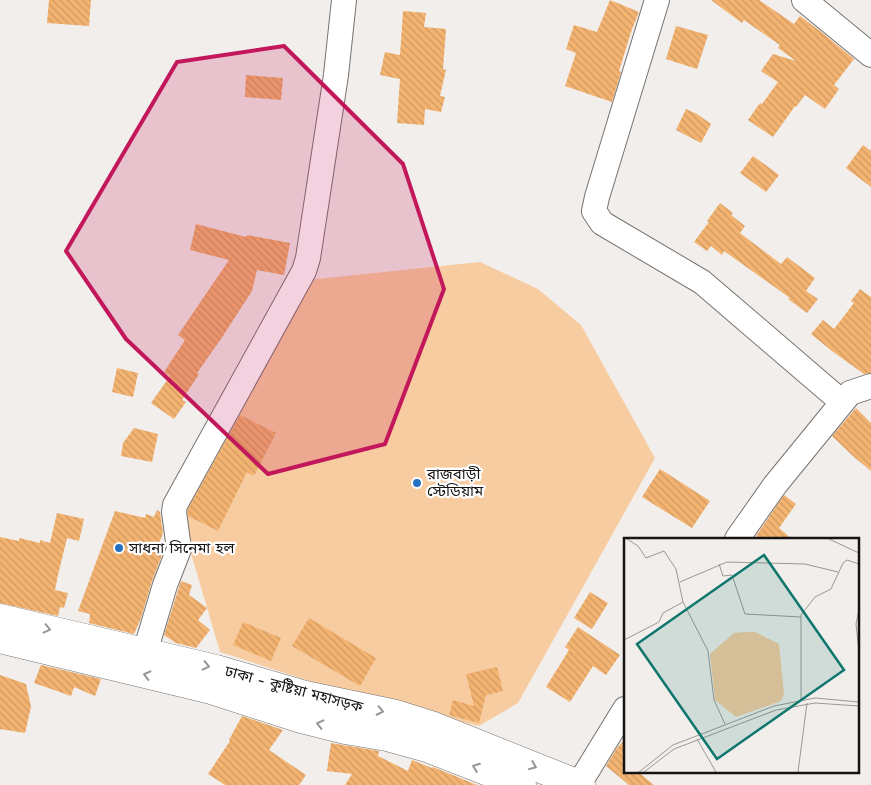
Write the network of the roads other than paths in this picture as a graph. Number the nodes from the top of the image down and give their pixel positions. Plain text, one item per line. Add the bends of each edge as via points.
1 (344, 0) edge
2 (657, 0) edge
3 (804, 0) edge
4 (871, 54) edge
5 (871, 386) edge
6 (842, 402) junction
7 (738, 538) edge
8 (0, 618) edge
9 (0, 639) edge
10 (145, 652) junction
11 (624, 711) edge
12 (580, 784) edge
13 (522, 785) edge

1 - 10 street via 308,258 304,271 176,505 179,549
2 - 6 street via 594,211 602,223 702,282
3 - 4 street
5 - 6 street via 850,393
6 - 7 street via 774,485
8 -> 10 main road, ঢাকা - কুষ্টিয়া মহাসড়ক
13 -> 9 main road, ঢাকা - কুষ্টিয়া মহাসড়ক via 427,748 301,719 211,690
10 -> 12 main road, ঢাকা - কুষ্টিয়া মহাসড়ক via 305,695 396,714
11 - 12 street

